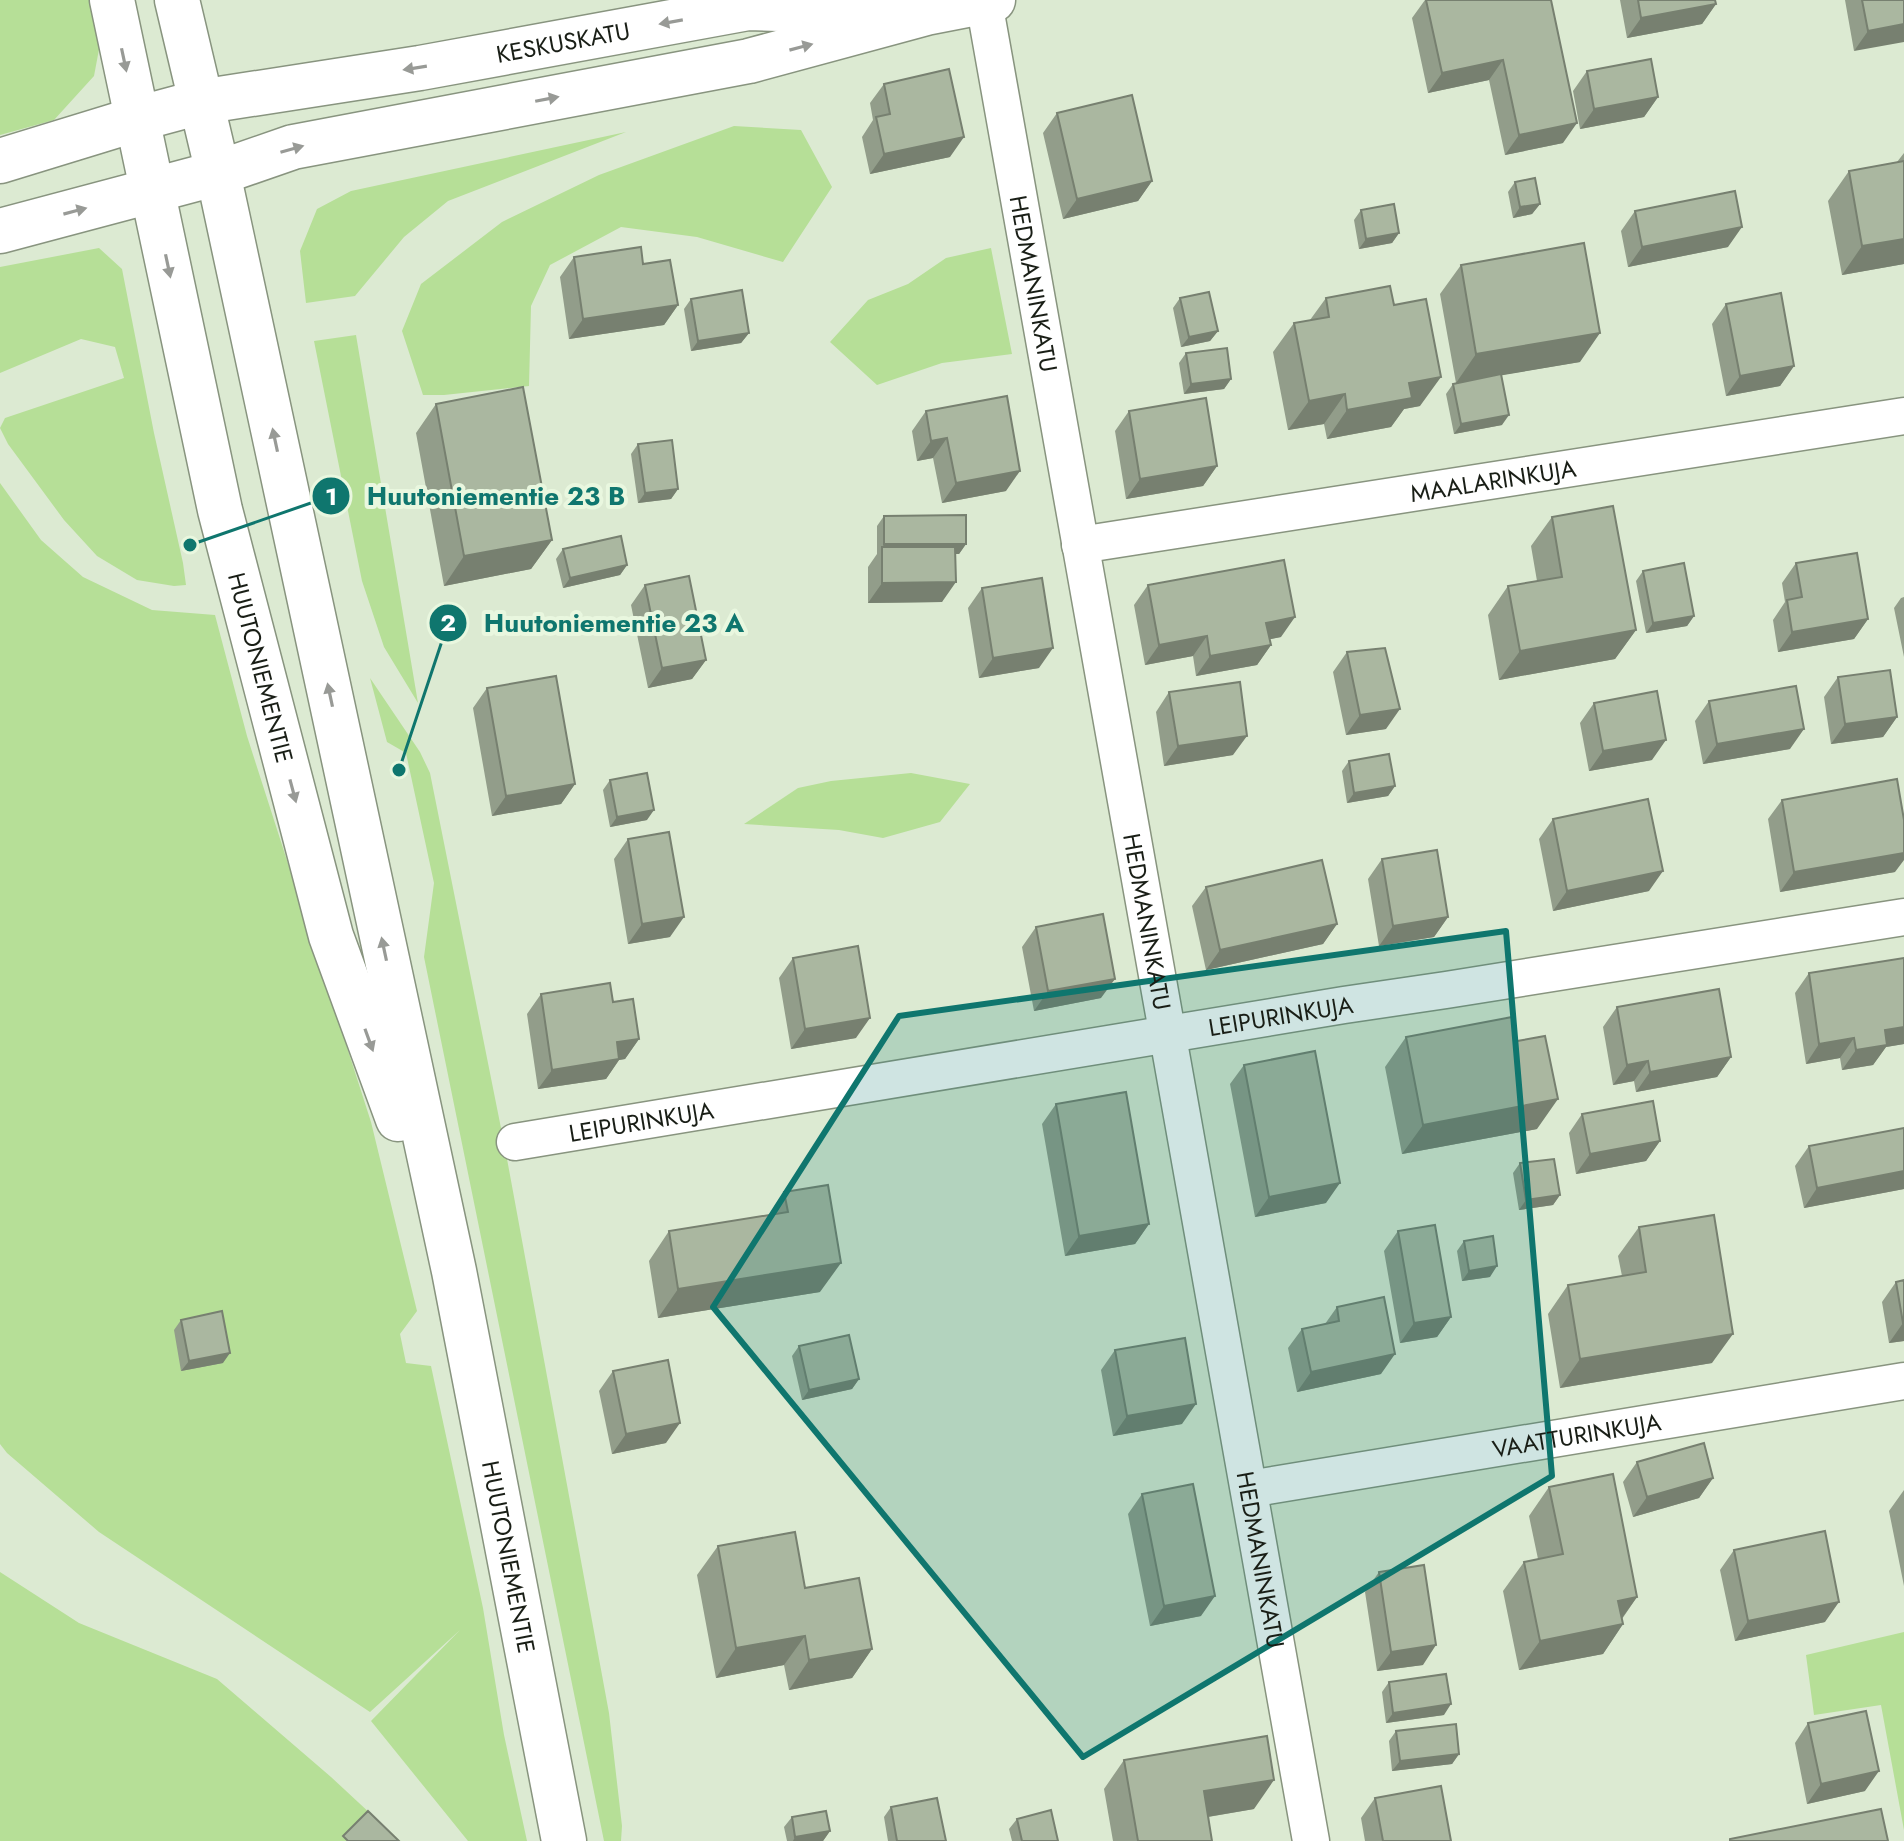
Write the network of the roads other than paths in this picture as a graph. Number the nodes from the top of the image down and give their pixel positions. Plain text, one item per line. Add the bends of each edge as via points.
1 (112, 0) edge
2 (177, 0) edge
3 (988, 1) edge
4 (926, 13) junction
5 (200, 102) junction
6 (137, 119) junction
7 (0, 161) edge
8 (218, 173) junction
9 (151, 190) junction
10 (0, 231) edge
11 (1904, 416) edge
12 (1080, 545) junction
13 (1904, 917) edge
14 (1168, 1035) junction
15 (515, 1142) dead end
16 (454, 1271) junction
17 (1904, 1381) edge
18 (1249, 1489) junction
19 (564, 1841) edge
20 (1311, 1841) edge

1 -> 6 main road, HUUTONIEMENTIE
2 - 5 main road, HUUTONIEMENTIE
3 - 4 main road, KESKUSKATU
3 - 12 street, HEDMANINKATU
4 -> 5 main road, KESKUSKATU via 748,8
8 -> 4 main road, KESKUSKATU via 293,147 749,61
5 - 6 main road, KESKUSKATU
5 - 8 main road, HUUTONIEMENTIE
6 - 7 main road, KESKUSKATU
6 - 9 main road, HUUTONIEMENTIE
8 - 9 main road, KESKUSKATU
16 -> 8 main road, HUUTONIEMENTIE
10 -> 9 main road, KESKUSKATU
9 -> 16 main road, HUUTONIEMENTIE via 220,510 331,936
11 - 12 street, MAALARINKUJA
12 - 14 street, HEDMANINKATU
13 - 14 street, LEIPURINKUJA
14 - 15 street, LEIPURINKUJA
14 - 18 street, HEDMANINKATU
16 - 19 main road, HUUTONIEMENTIE
17 - 18 street, VAATTURINKUJA
18 - 20 street, HEDMANINKATU

